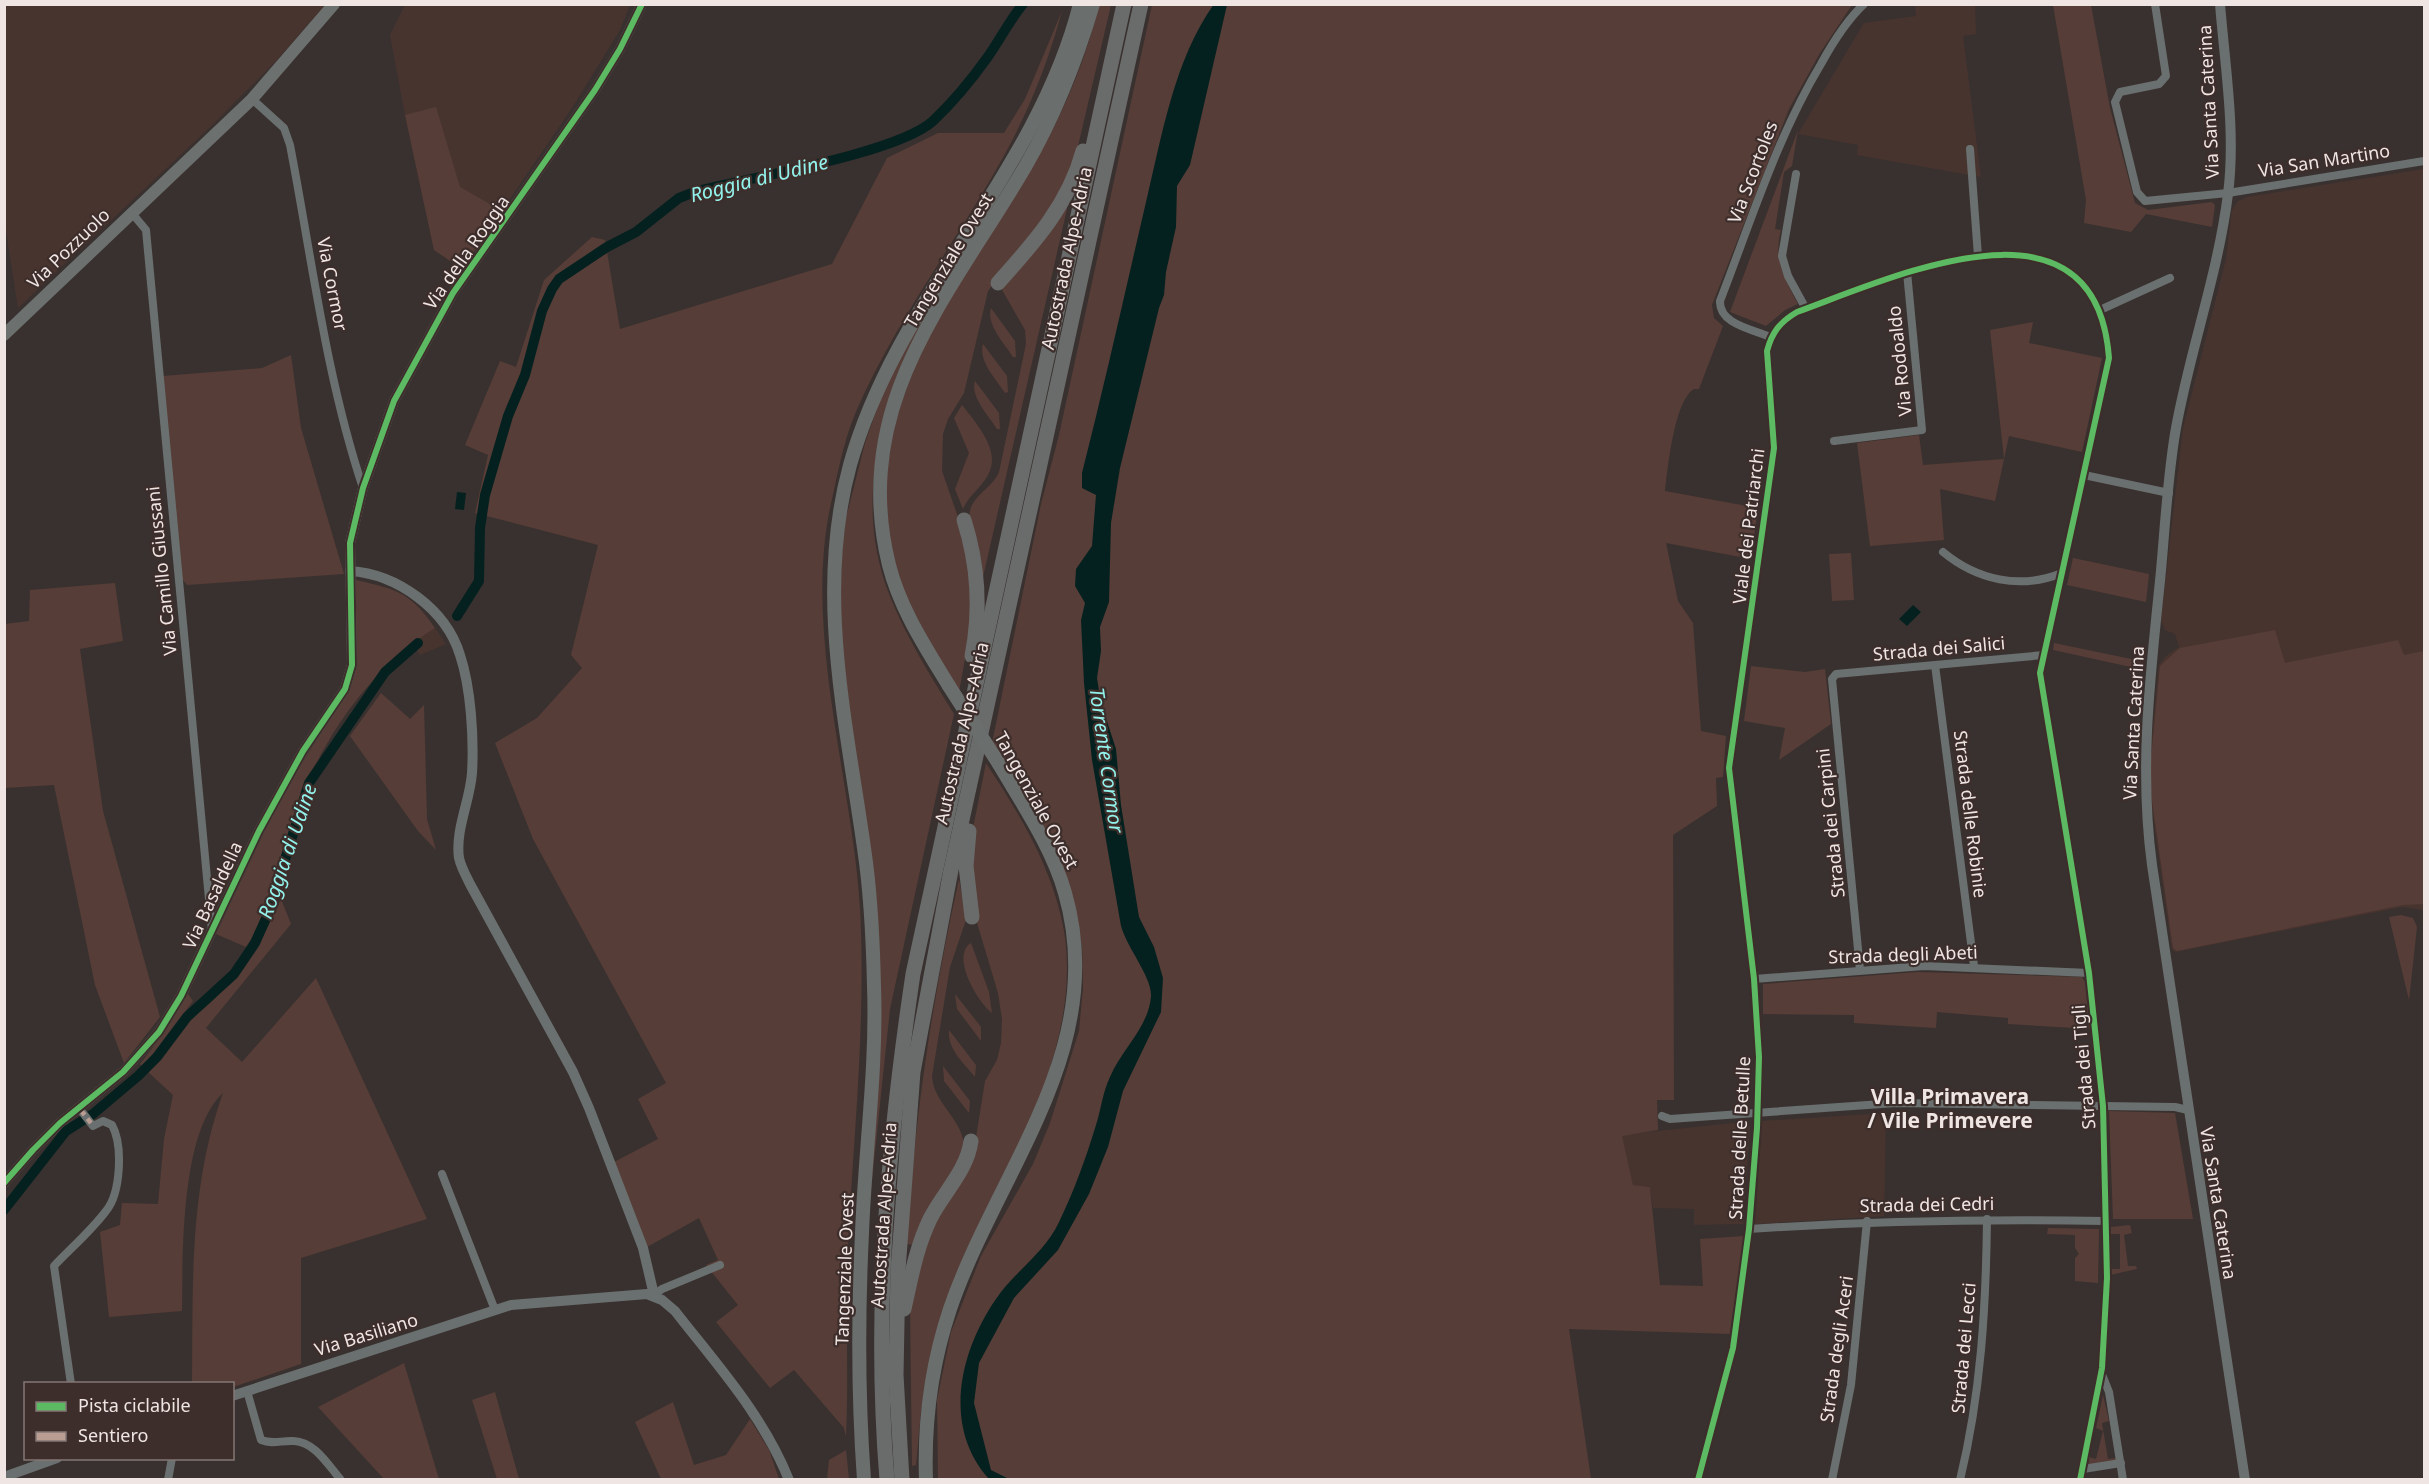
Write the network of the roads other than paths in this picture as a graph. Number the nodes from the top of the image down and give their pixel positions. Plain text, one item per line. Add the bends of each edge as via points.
1 (334, 4) edge
2 (642, 4) edge
3 (1080, 4) edge
4 (1093, 4) edge
5 (1124, 4) edge
6 (1141, 4) edge
7 (1864, 4) edge
8 (2155, 4) edge
9 (2220, 4) edge
10 (1114, 54) junction
11 (252, 99) junction
12 (1970, 149) dead end
13 (2424, 161) edge
14 (1796, 174) dead end
15 (2228, 193) junction
16 (131, 212) junction
17 (1978, 256) junction
18 (1906, 272) junction
19 (2170, 278) dead end
20 (998, 283) dead end
21 (1806, 309) junction
22 (2100, 310) junction
23 (4, 335) edge
24 (1770, 337) junction
25 (1834, 441) dead end
26 (2084, 475) junction
27 (363, 488) junction
28 (2169, 493) junction
29 (964, 520) dead end
30 (1943, 552) dead end
31 (350, 571) junction
32 (2062, 573) junction
33 (2044, 655) junction
34 (1935, 665) junction
35 (1836, 674) joint
36 (976, 755) junction
37 (958, 769) junction
38 (1731, 795) joint
39 (972, 917) dead end
40 (212, 931) junction
41 (1974, 966) junction
42 (1860, 970) junction
43 (2089, 973) junction
44 (1754, 978) junction
45 (2103, 1106) junction
46 (1757, 1110) junction
47 (2188, 1110) junction
48 (81, 1111) junction
49 (1662, 1116) dead end
50 (971, 1141) dead end
51 (442, 1174) dead end
52 (4, 1183) edge
53 (1987, 1219) junction
54 (1867, 1221) junction
55 (2105, 1221) junction
56 (1749, 1229) junction
57 (720, 1265) dead end
58 (654, 1295) junction
59 (495, 1310) junction
60 (896, 1341) junction
61 (2101, 1371) junction
62 (71, 1382) edge
63 (247, 1391) junction
64 (234, 1395) edge
65 (51, 1460) edge
66 (172, 1460) edge
67 (2121, 1463) junction
68 (2083, 1469) junction
69 (4, 1477) edge
70 (168, 1479) edge
71 (341, 1479) edge
72 (789, 1479) edge
73 (864, 1479) edge
74 (887, 1479) edge
75 (902, 1479) edge
76 (926, 1479) edge
77 (1698, 1479) edge
78 (1832, 1479) edge
79 (1960, 1479) edge
80 (2080, 1479) edge
81 (2123, 1479) edge
82 (2245, 1479) edge

1 - 11 main road, Via Pozzuolo
2 - 27 street, Via della Roggia via 595,90 434,324 394,401
3 - 73 highway, Tangenziale Ovest via 1061,64 1032,125 923,303 872,401 838,519 834,569 837,659 868,882 875,993 859,1308
4 - 76 highway, Tangenziale Ovest, bridge via 1079,54 1057,108 1025,168 936,308 900,388 881,465 880,506 889,566 905,609 1055,863 1066,895 1075,949 1073,1003 1059,1066 951,1307 939,1346
5 - 10 highway, Autostrada Alpe-Adria
6 - 36 highway, Autostrada Alpe-Adria
7 - 24 street, Via Scortoles via 1831,45 1790,120 1720,301 1724,317
8 - 15 street, Via San Martino via 2166,76 2159,84 2120,92 2115,102 2137,192 2140,198 2151,202
9 - 15 street, Via Santa Caterina via 2229,138
10 - 20 highway via 1098,88 1071,186 1039,236
10 - 37 highway, Autostrada Alpe-Adria
11 - 16 main road, Via Pozzuolo
11 - 27 street, Via Cormor via 284,128 290,145 339,401
12 - 17 street
13 - 15 street, Via San Martino
14 - 21 street via 1782,256
15 - 28 street, Via Santa Caterina via 2215,270 2176,429
16 - 23 main road, Via Pozzuolo
16 - 40 street, Via Camillo Giussani via 146,230
17 - 18 street
17 - 22 street via 2007,253 2038,257 2062,267 2082,284
18 - 21 street
18 - 25 street, Via Rodoaldo via 1922,430
19 - 22 street
21 - 24 street via 1782,321
22 - 26 street via 2109,358
24 - 38 street, Viale dei Patriarchi via 1767,351 1774,448 1730,768
26 - 28 street
26 - 32 street
27 - 31 street, Via della Roggia via 350,543
28 - 47 street, Via Santa Caterina via 2144,770 2145,818
29 - 37 highway via 975,568 977,614 957,731
30 - 32 street via 1981,576 2016,582 2047,579
31 - 40 street, Via Basaldella via 352,665 348,682 280,792
31 - 58 street via 397,582 416,594 460,654 473,744 459,859 577,1081 643,1248
32 - 33 street
33 - 34 street, Strada dei Salici
33 - 43 street, Strada dei Tigli via 2041,690
34 - 35 street, Strada dei Salici
34 - 41 street, Strada delle Robinie
35 - 42 street, Strada dei Carpini via 1832,680
36 - 39 highway via 980,780 966,849
36 - 60 highway, Autostrada Alpe-Adria via 930,971 913,1072 900,1220
37 - 74 highway, Autostrada Alpe-Adria via 913,974 888,1167 883,1298
38 - 44 street, Strada delle Betulle
40 - 48 street, Via Basaldella via 159,1032
41 - 42 street, Strada degli Abeti
41 - 43 street, Strada degli Abeti
42 - 44 street, Strada degli Abeti
43 - 45 street, Strada dei Tigli
44 - 46 street, Strada delle Betulle via 1759,1057
45 - 46 street via 1896,1102
45 - 47 street
45 - 55 street, Strada dei Tigli
46 - 49 street via 1670,1119
46 - 56 street, Strada delle Betulle
47 - 82 street, Via Santa Caterina
48 - 52 street, Via Basaldella via 33,1150
48 - 62 street via 93,1126 109,1121 117,1138 119,1171 108,1210 54,1266
50 - 60 highway via 965,1162 924,1235
51 - 59 street
53 - 54 street, Strada dei Cedri
53 - 55 street, Strada dei Cedri
53 - 79 street, Strada dei Lecci via 1980,1368
54 - 56 street, Strada dei Cedri
54 - 78 street, Strada degli Aceri via 1851,1385
55 - 61 street, Strada dei Tigli via 2107,1278
56 - 77 street, Strada delle Betulle via 1733,1348
57 - 58 street
58 - 59 street, Via Basiliano via 541,1301
58 - 72 street via 675,1311 756,1414
59 - 63 street, Via Basiliano
60 - 75 highway, Autostrada Alpe-Adria
61 - 67 street via 2109,1392
61 - 68 street, Strada dei Tigli
63 - 64 street, Via Basiliano
63 - 71 street via 261,1440 310,1445
65 - 69 street
66 - 70 street
67 - 68 street
67 - 81 street
68 - 80 street, Strada dei Tigli

